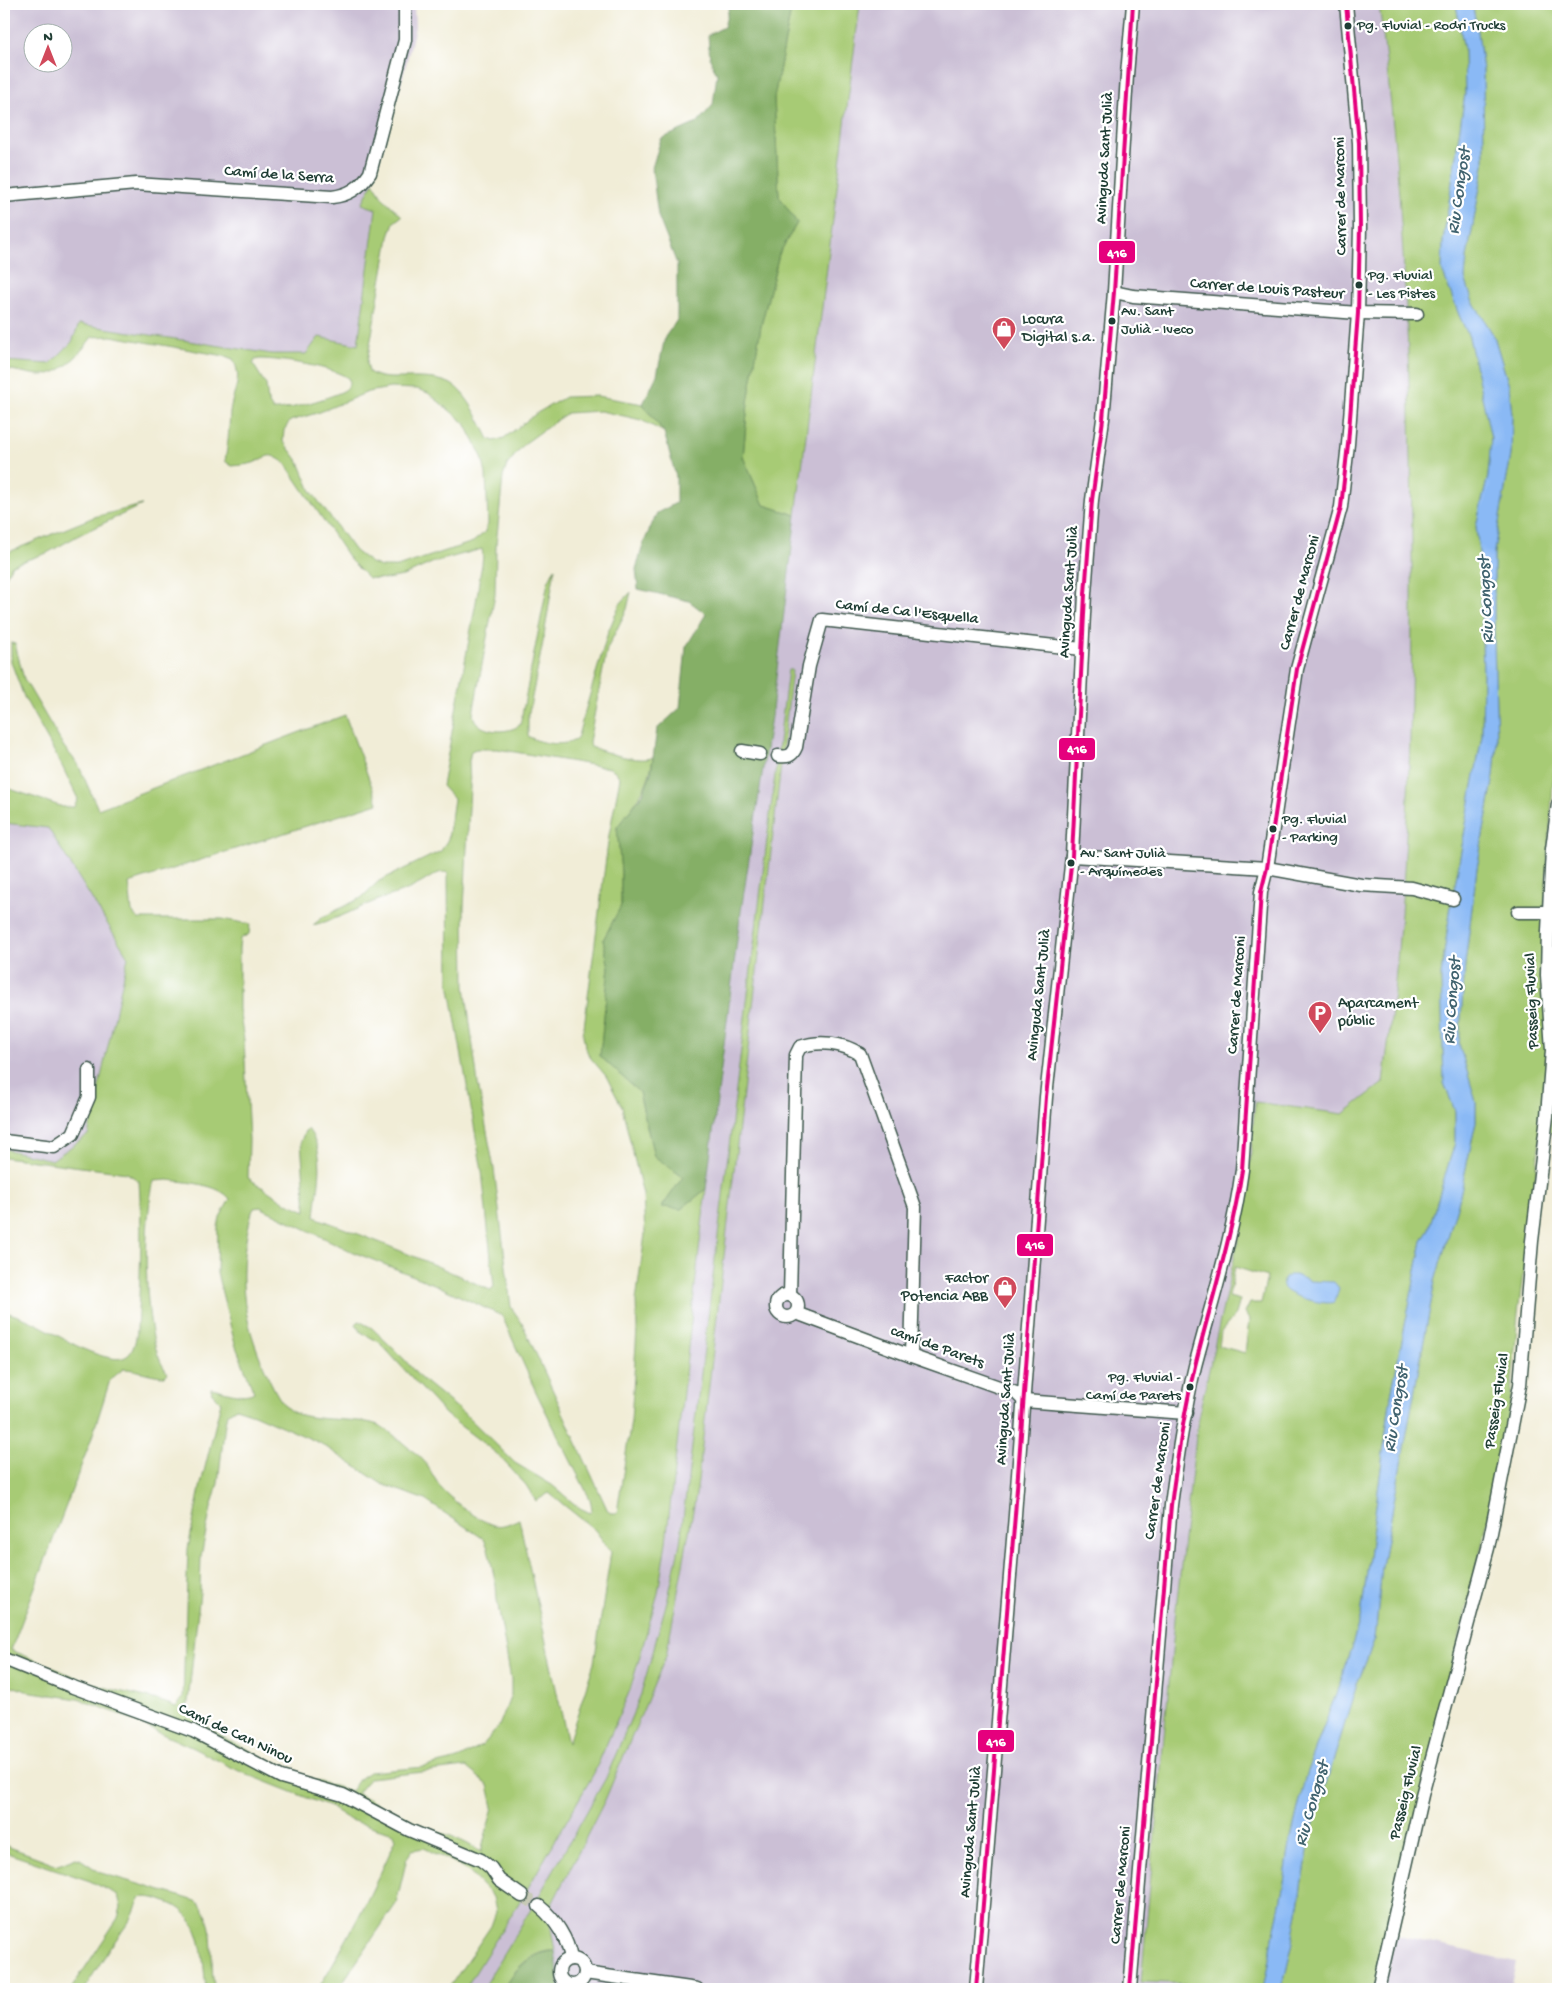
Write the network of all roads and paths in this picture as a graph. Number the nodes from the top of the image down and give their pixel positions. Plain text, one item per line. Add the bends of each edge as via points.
1 (405, 4) edge
2 (1133, 4) edge
3 (1346, 4) edge
4 (4, 196) edge
5 (1114, 292) junction
6 (1358, 313) junction
7 (1417, 314) dead end
8 (1082, 649) junction
9 (742, 750) dead end
10 (760, 754) dead end
11 (778, 756) dead end
12 (1558, 804) edge
13 (1072, 856) junction
14 (1268, 868) junction
15 (1453, 899) dead end
16 (1518, 912) dead end
17 (1549, 912) junction
18 (89, 1070) dead end
19 (4, 1141) edge
20 (790, 1295) junction
21 (796, 1313) junction
22 (911, 1356) junction
23 (1024, 1401) junction
24 (1186, 1413) junction
25 (4, 1659) edge
26 (522, 1896) tunnel mouth
27 (539, 1906) tunnel mouth
28 (571, 1959) junction
29 (585, 1973) junction
30 (697, 1989) edge
31 (976, 1989) edge
32 (1130, 1989) edge
33 (1378, 1989) edge

1 - 4 street, Camí de la Serra via 406,40 370,173 355,190 344,196 136,184
2 - 5 street, Avinguda Sant Julià
3 - 6 street, Carrer de Marconi via 1359,143
5 - 6 street, Carrer de Louis Pasteur
5 - 8 street, Avinguda Sant Julià via 1092,500
6 - 7 street, Carrer de Louis Pasteur
6 - 14 street, Carrer de Marconi via 1341,507 1297,669
8 - 11 street, Camí de Ca l'Esquella via 822,620 809,666 796,747 793,754
8 - 13 street, Avinguda Sant Julià
9 - 10 street
12 - 17 street, Passeig Fluvial
13 - 14 street
13 - 23 street, Avinguda Sant Julià via 1046,1097
14 - 15 street via 1361,885 1412,888
14 - 24 street, Carrer de Marconi via 1261,892 1238,1205
16 - 17 street
17 - 33 street, Passeig Fluvial via 1552,1050 1520,1385 1488,1548 1422,1795
18 - 19 street via 89,1097 73,1134 54,1147
20 - 21 street via 798,1301
20 - 21 street via 779,1298 777,1310 786,1317
20 - 22 street via 796,1055 800,1047 809,1044 850,1047 860,1054 915,1206
21 - 22 street, camí de Parets
22 - 23 street, camí de Parets via 1016,1393
23 - 24 street, camí de Parets
23 - 31 street, Avinguda Sant Julià
24 - 32 street, Carrer de Marconi via 1166,1556
25 - 26 street, Camí de Can Ninou via 193,1731 281,1777 343,1795 409,1830 481,1860 499,1880
27 - 28 street via 553,1918
28 - 29 street via 582,1963
28 - 29 street via 564,1962 560,1970 563,1981 575,1985 582,1981
29 - 30 street

